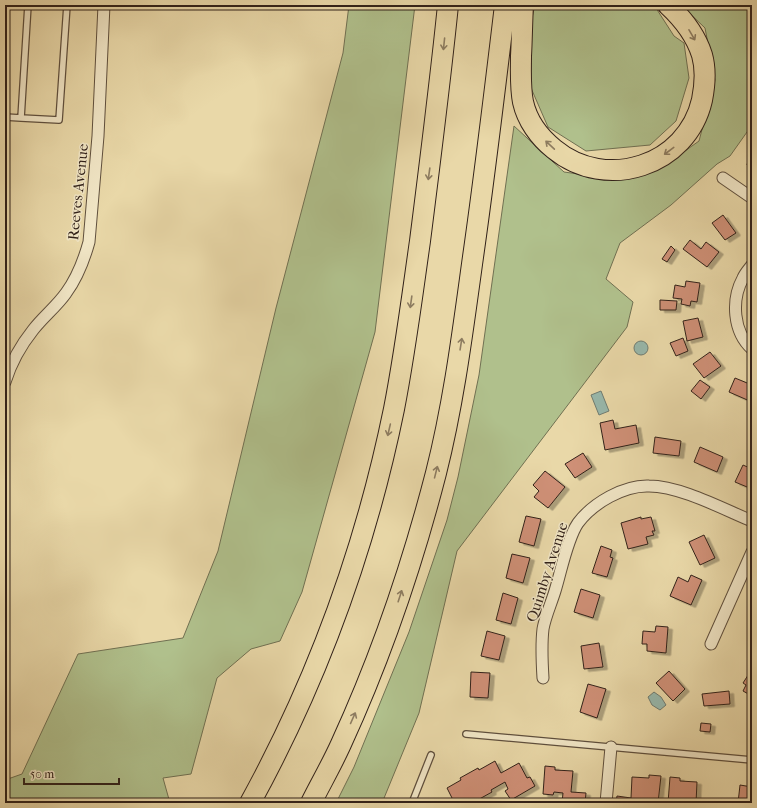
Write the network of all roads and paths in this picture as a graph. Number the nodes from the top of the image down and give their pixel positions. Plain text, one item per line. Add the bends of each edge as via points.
1 (28, 5) edge
2 (67, 5) edge
3 (104, 5) edge
4 (448, 5) edge
5 (668, 5) edge
6 (514, 7) edge
7 (5, 117) edge
8 (21, 118) junction
9 (723, 178) dead end
10 (752, 198) edge
11 (752, 265) edge
12 (752, 349) edge
13 (5, 382) edge
14 (752, 521) edge
15 (752, 552) edge
16 (712, 644) dead end
17 (544, 678) dead end
18 (466, 734) dead end
19 (340, 746) junction
20 (611, 747) junction
21 (431, 754) dead end
22 (752, 760) edge
23 (250, 803) edge
24 (311, 803) edge
25 (316, 803) edge
26 (412, 803) edge
27 (606, 803) edge

1 - 8 lane
2 - 8 lane via 58,120
3 - 13 street, Reeves Avenue via 98,136 87,248 77,276 66,294 33,330 19,351
4 -> 23 highway via 438,110 407,334 394,409 382,458 355,556 330,628 312,675
5 -> 6 highway via 681,19 702,54 704,90 700,108 693,124 672,149 643,166 620,170 593,169 576,163 560,155 537,132 523,102
19 -> 6 highway via 365,690 399,598 423,522 446,427 462,342 492,117
7 - 8 lane
9 - 10 street
11 - 12 street via 742,278 735,306 741,334
14 - 17 street, Quimby Avenue via 678,490 662,487 634,488 617,493 601,502 577,524 569,542 544,628
15 - 16 street
18 - 20 lane
19 - 24 highway
19 - 25 highway
20 - 22 lane
20 - 27 street
21 - 26 lane

